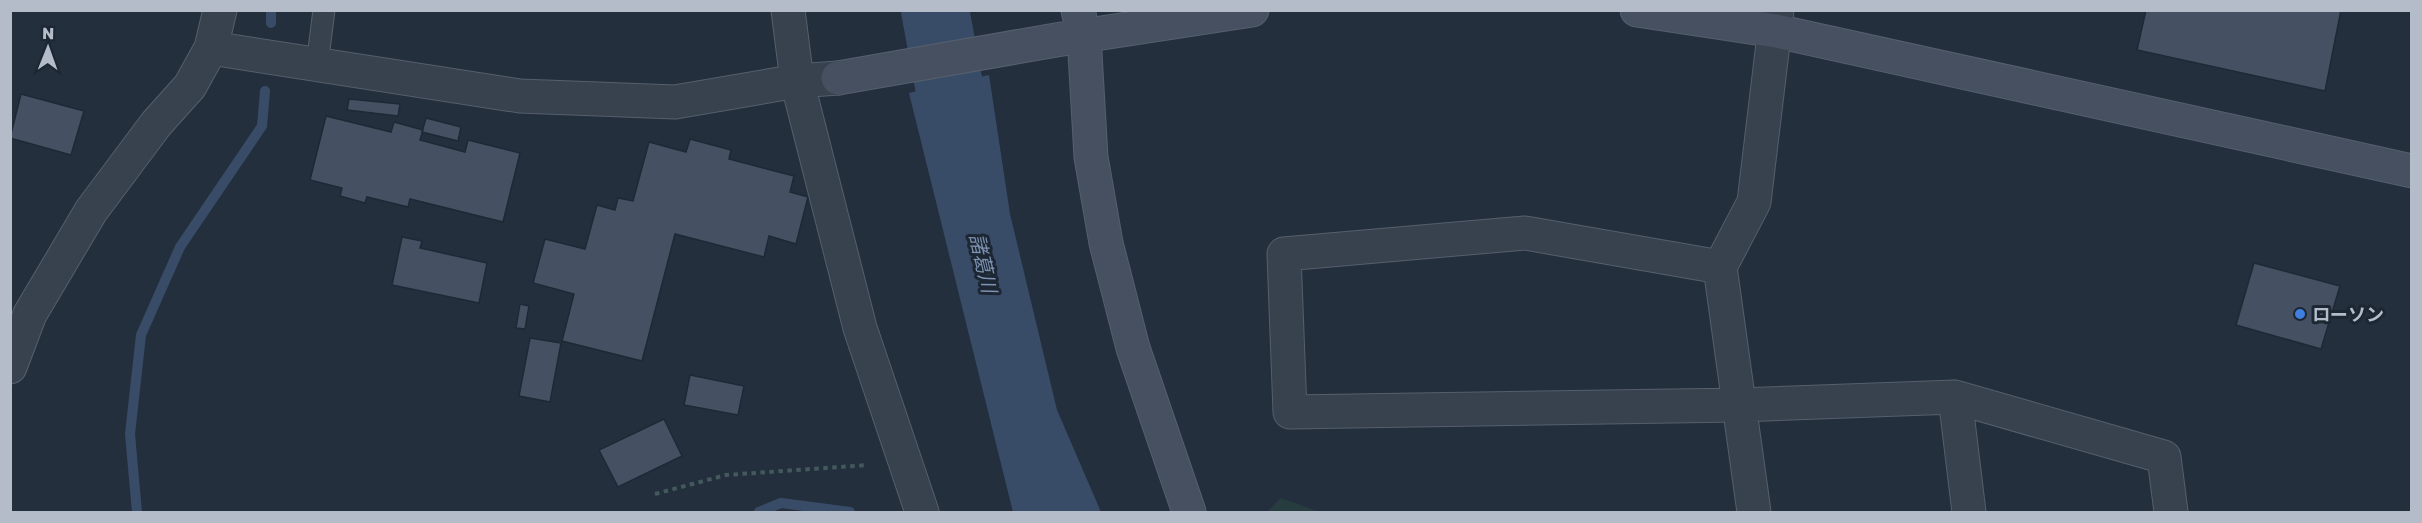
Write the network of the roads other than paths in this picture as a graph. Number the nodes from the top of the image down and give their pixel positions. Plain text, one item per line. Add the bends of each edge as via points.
1 (220, 10) edge
2 (324, 10) edge
3 (788, 10) edge
4 (1252, 10) edge
5 (1637, 10) edge
6 (1777, 21) edge
7 (1073, 29) edge
8 (211, 48) junction
9 (317, 65) junction
10 (797, 81) junction
11 (2412, 171) edge
12 (1720, 267) junction
13 (10, 367) edge
14 (1955, 397) junction
15 (1738, 405) junction
16 (922, 513) edge
17 (1189, 513) edge
18 (1754, 513) edge
19 (1969, 513) edge
20 (2170, 513) edge

1 - 8 street
2 - 9 lane
3 - 10 street
4 - 7 street
5 - 6 street
6 - 11 street
6 - 12 street via 1754,202
7 - 10 street via 838,78
7 - 17 street via 1106,243 1133,348
8 - 9 street
8 - 13 street via 190,86 156,124 91,211 30,314
9 - 10 street via 520,96 675,102
10 - 16 street via 860,328
12 - 15 street
12 - 15 street via 1525,233 1284,254 1290,412
14 - 15 street
14 - 19 street
14 - 20 street via 2164,457
15 - 18 street

